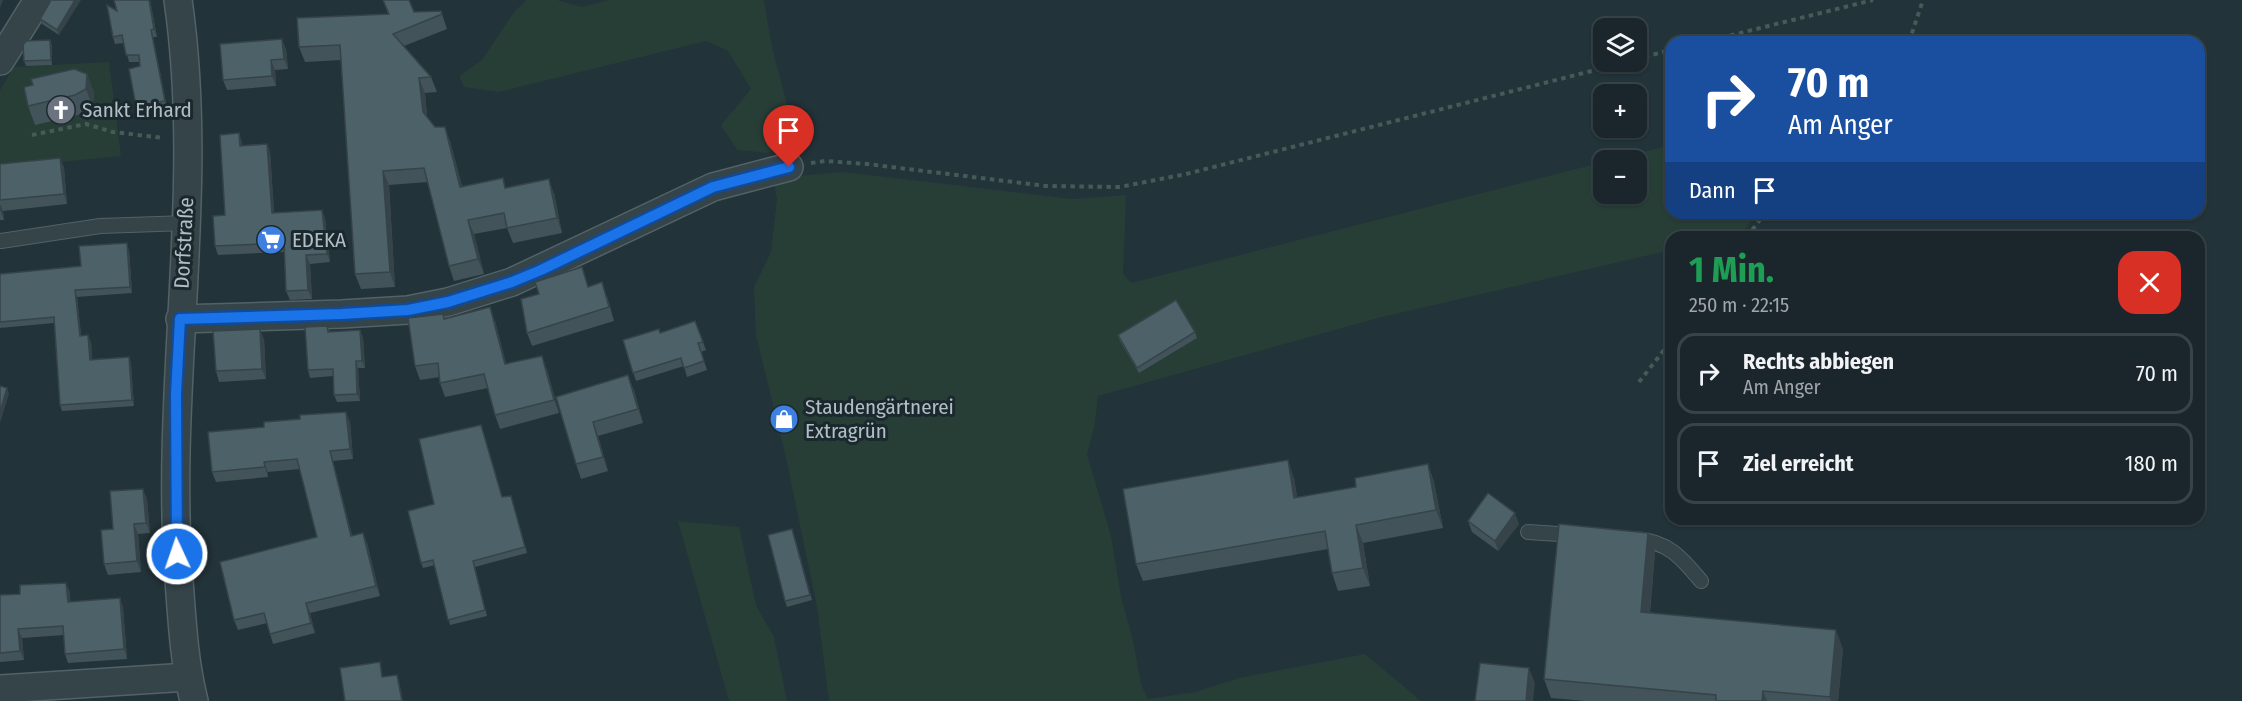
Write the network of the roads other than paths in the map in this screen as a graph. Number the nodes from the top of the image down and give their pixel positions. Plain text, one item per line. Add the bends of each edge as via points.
1 (38, 0) edge
2 (178, 0) edge
3 (0, 61) edge
4 (789, 167) road end
5 (187, 223) junction
6 (1, 241) edge
7 (180, 319) junction
8 (1528, 532) dead end
9 (1587, 536) edge
10 (1622, 538) edge
11 (1701, 581) dead end
12 (0, 689) edge
13 (191, 689) edge

1 - 3 street
2 - 5 street, Dorfstraße via 185,64
4 - 7 street via 705,190 541,270 448,302 364,313
5 - 6 lane via 100,226
5 - 7 street, Dorfstraße
7 - 13 street, Dorfstraße via 175,535
8 - 9 lane
10 - 11 lane via 1664,544
12 - 13 street

